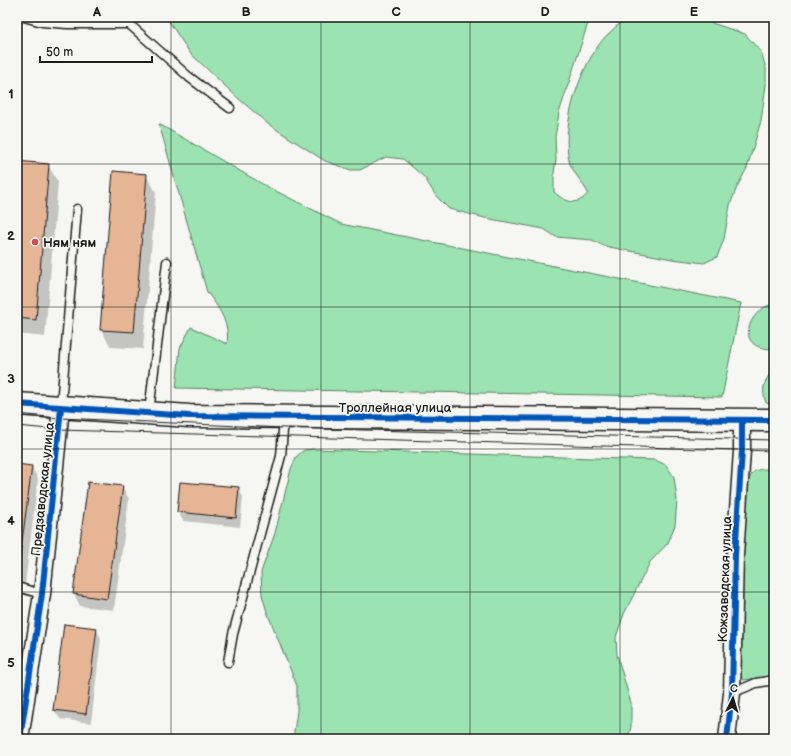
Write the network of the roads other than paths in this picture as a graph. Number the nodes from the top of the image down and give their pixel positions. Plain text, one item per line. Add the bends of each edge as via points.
1 (24, 17) edge
2 (230, 108) dead end
3 (77, 209) dead end
4 (167, 262) dead end
5 (17, 404) edge
6 (61, 408) junction
7 (149, 414) junction
8 (284, 418) junction
9 (742, 420) junction
10 (774, 420) edge
11 (17, 587) edge
12 (42, 594) junction
13 (228, 662) dead end
14 (774, 680) edge
15 (732, 694) junction
16 (20, 739) edge
17 (728, 739) edge

1 - 2 lane via 42,22 67,24 129,24 189,78
3 - 6 lane
4 - 7 lane
5 - 6 street, Троллейная улица
6 - 7 street, Троллейная улица
6 - 12 street, Предзаводская улица
7 - 8 street, Троллейная улица
8 - 9 street, Троллейная улица
8 - 13 lane via 281,456 233,634
9 - 10 street, Троллейная улица
9 - 15 street, Кожзаводская улица via 735,555
11 - 12 lane
12 - 16 street, Предзаводская улица
14 - 15 lane via 756,683
15 - 17 street, Кожзаводская улица

